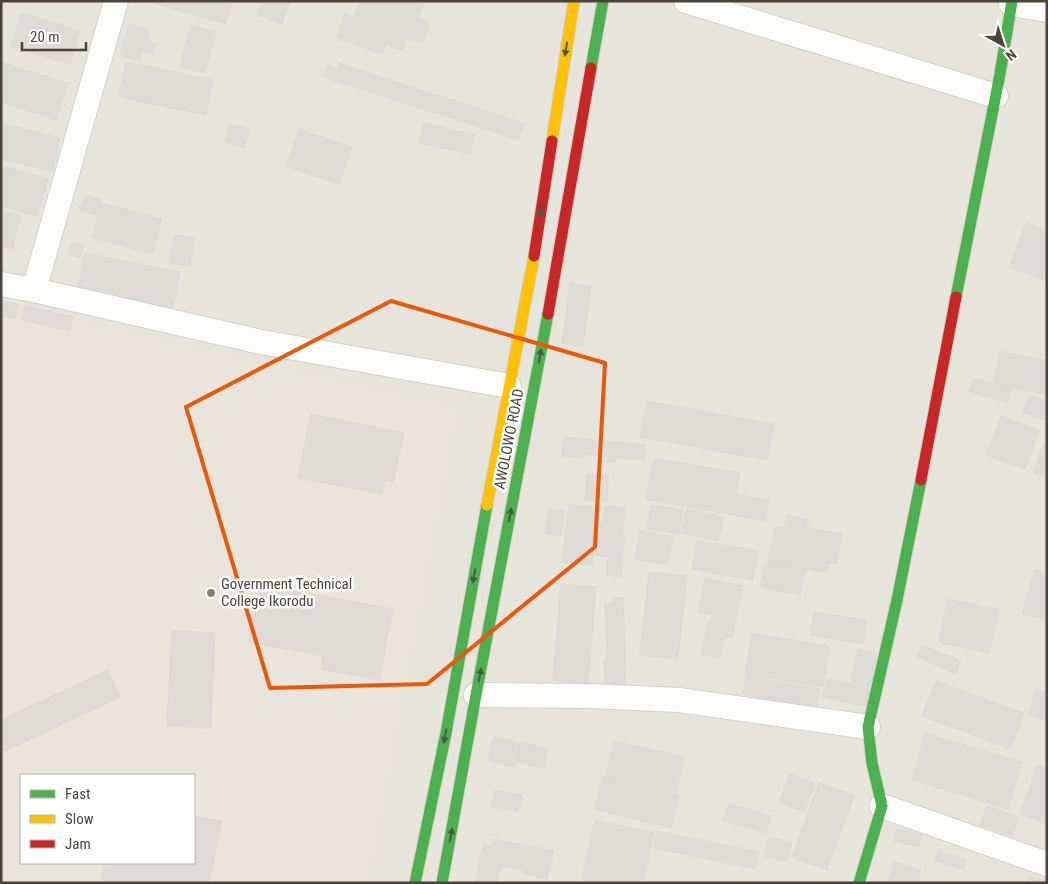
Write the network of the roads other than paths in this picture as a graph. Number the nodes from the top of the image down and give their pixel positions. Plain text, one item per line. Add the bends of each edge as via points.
1 (116, 1) edge
2 (574, 1) edge
3 (604, 1) edge
4 (686, 1) edge
5 (1012, 3) edge
6 (1047, 10) edge
7 (996, 96) junction
8 (1, 284) edge
9 (34, 290) junction
10 (509, 386) junction
11 (476, 695) junction
12 (868, 727) junction
13 (882, 806) junction
14 (1047, 864) edge
15 (416, 883) edge
16 (442, 883) edge
17 (859, 883) edge

1 - 9 street
2 -> 10 main road, AWOLOWO ROAD via 536,244
11 -> 3 main road, AWOLOWO ROAD
4 - 7 street
5 - 6 street
5 - 7 main road
7 - 12 main road
8 - 9 street
9 - 10 street via 261,342
10 -> 15 main road, AWOLOWO ROAD
11 - 12 street via 679,700
16 -> 11 main road, AWOLOWO ROAD
12 - 13 main road via 872,764
13 - 14 street
13 - 17 main road

